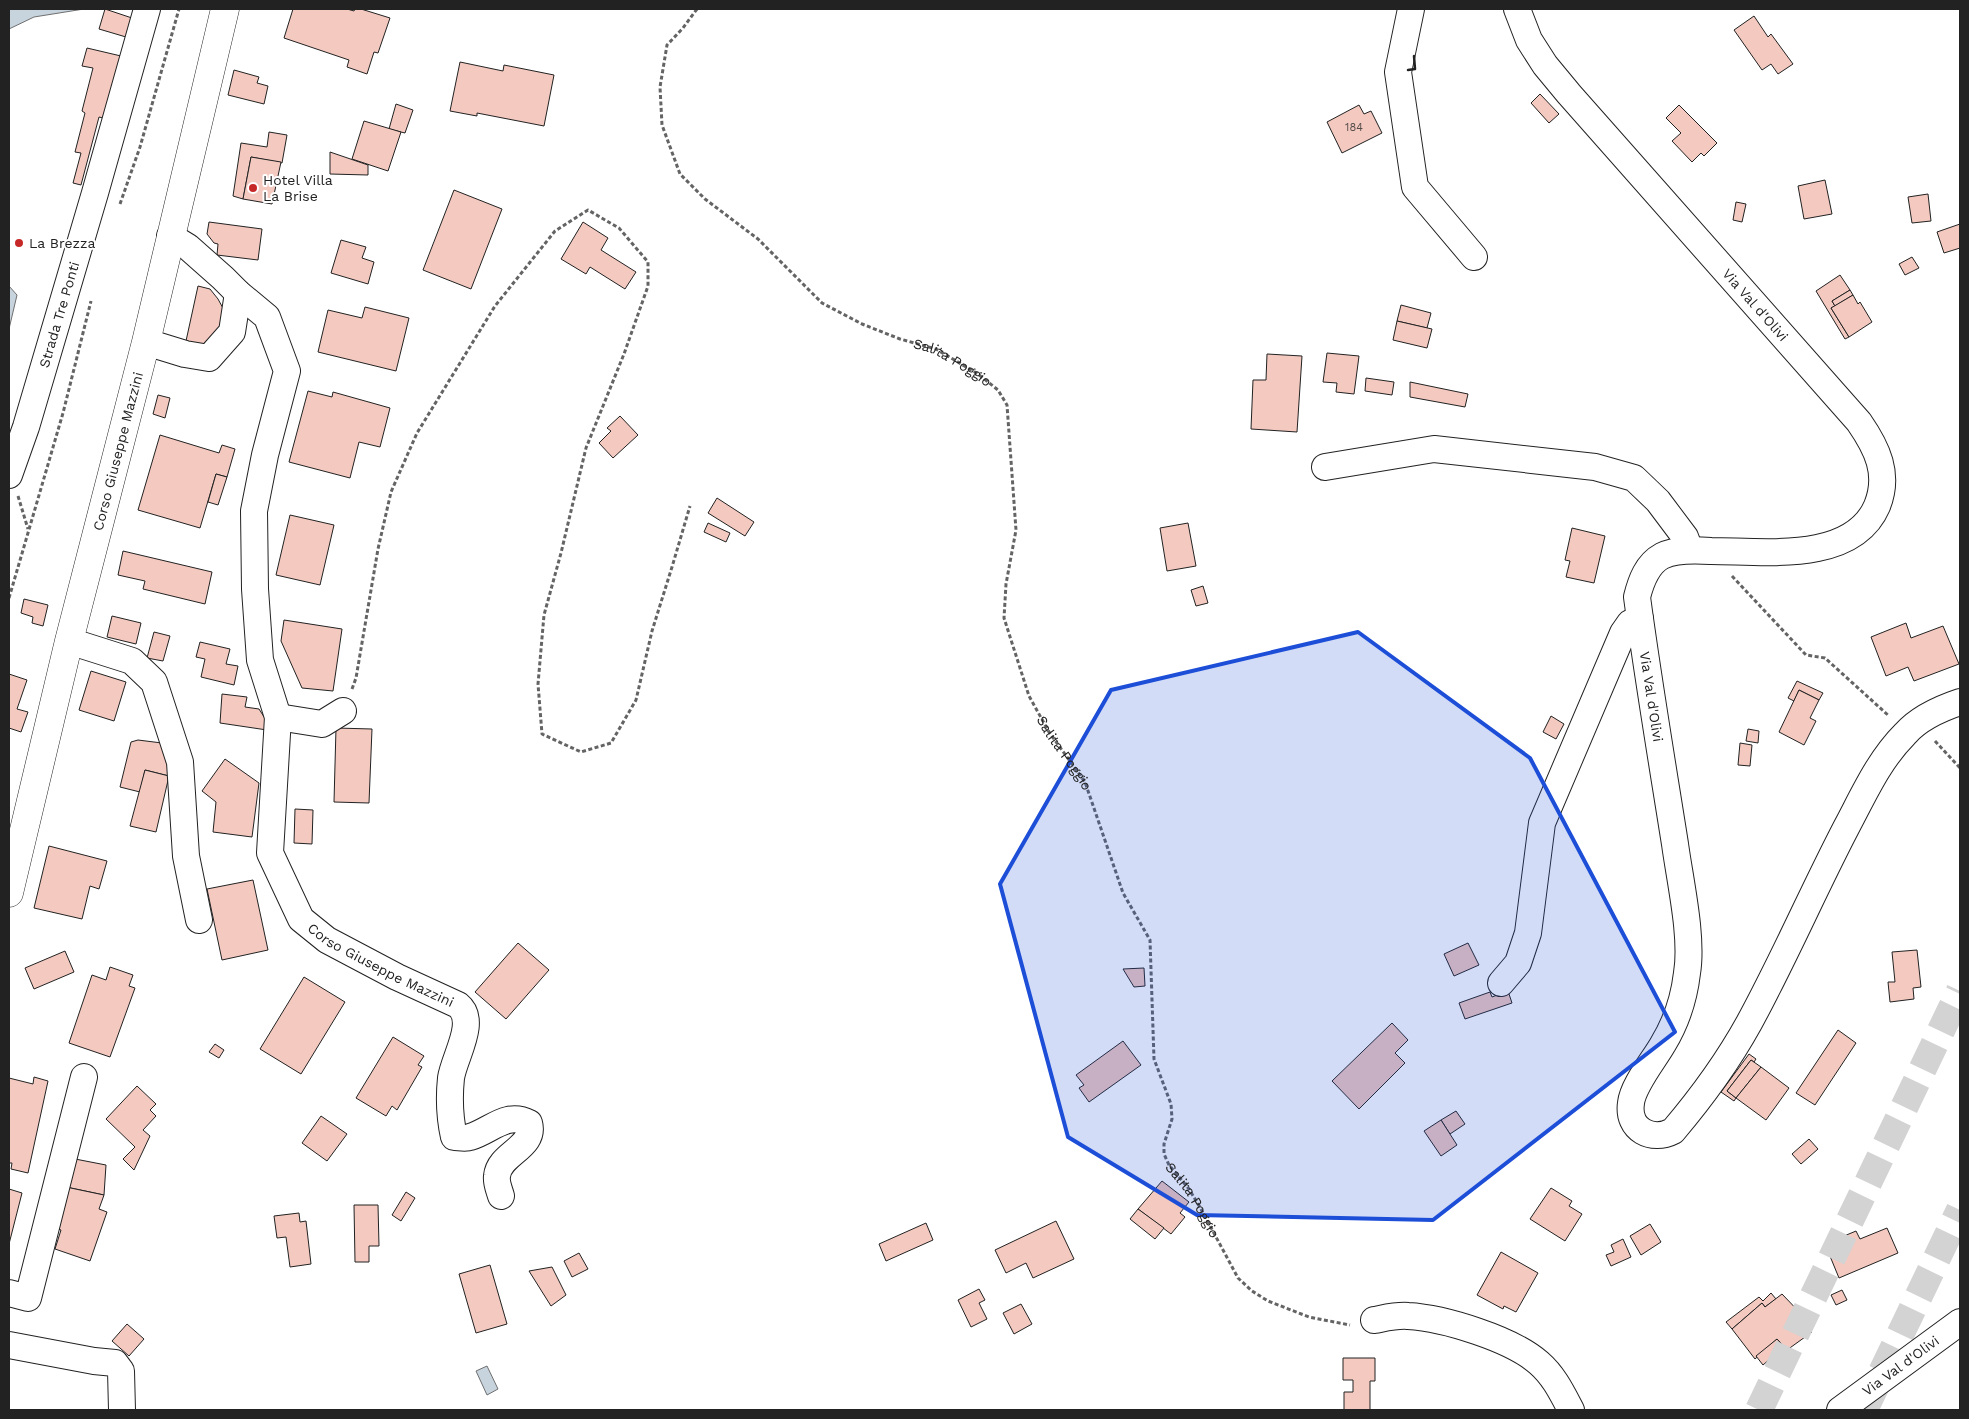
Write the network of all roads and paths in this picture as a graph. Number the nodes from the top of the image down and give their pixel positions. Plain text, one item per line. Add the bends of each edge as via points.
1 (147, 9) edge
2 (179, 9) edge
3 (225, 9) edge
4 (696, 9) edge
5 (1411, 9) edge
6 (1517, 9) edge
7 (120, 205) dead end
8 (170, 236) junction
9 (1474, 257) dead end
10 (238, 293) junction
11 (93, 294) dead end
12 (146, 342) junction
13 (1325, 467) dead end
14 (9, 475) edge
15 (690, 506) dead end
16 (1699, 550) junction
17 (9, 598) edge
18 (1640, 620) junction
19 (69, 641) junction
20 (1960, 702) edge
21 (343, 711) joint
22 (278, 717) junction
23 (1912, 727) junction
24 (1960, 768) edge
25 (9, 893) edge
26 (199, 920) dead end
27 (1501, 983) dead end
28 (84, 1077) dead end
29 (451, 1078) junction
30 (431, 1111) dead end
31 (501, 1196) dead end
32 (9, 1293) edge
33 (1374, 1320) joint
34 (1960, 1322) edge
35 (9, 1345) edge
36 (122, 1410) edge
37 (1571, 1410) edge
38 (1840, 1410) edge

1 - 14 street, Strada Tre Ponti via 124,98
2 - 7 path
3 - 8 main road, Corso Giuseppe Mazzini
4 - 33 path, Salita Poggio via 667,45 660,87 662,125 680,174 705,199 758,239 822,303 862,324 936,349 978,374 998,390 1007,404 1016,530 1006,584 1004,618 1029,696 1049,732 1084,782 1123,893 1150,940 1154,1059 1171,1104 1172,1119 1164,1144 1169,1165 1201,1209 1238,1278 1252,1291 1309,1317 1347,1325
5 - 9 street via 1398,72 1415,187
6 - 16 street, Via Val d'Olivi via 1529,40 1568,94 1859,422 1873,442 1881,462 1883,481 1873,514 1863,527 1835,544 1792,552
8 - 10 street, Corso Giuseppe Mazzini via 188,247
8 - 12 main road, Corso Giuseppe Mazzini
10 - 12 street via 232,332 209,358
10 - 22 street, Corso Giuseppe Mazzini via 267,317 287,370 254,511 254,589 260,660
11 - 17 path via 63,412
12 - 19 main road, Corso Giuseppe Mazzini
13 - 16 street via 1434,449 1595,467 1634,478
15 - 21 path via 652,631 636,700 611,743 581,752 542,734 538,684 544,615 586,448 648,286 648,262 619,228 588,210 555,231 495,306 417,433 391,492 356,678
16 - 18 street, Via Val d'Olivi via 1663,555 1650,565 1640,582 1637,596
16 - 23 path via 1806,655 1825,658
18 - 23 street, Via Val d'Olivi via 1688,935 1688,969 1678,1016 1630,1104 1631,1116 1637,1126 1651,1136 1673,1131 1725,1063 1749,1024 1872,778 1893,746
18 - 27 street via 1630,623 1623,633 1542,823 1528,933 1518,963
19 - 25 main road, Corso Giuseppe Mazzini
19 - 26 street via 132,661 154,682 180,762 186,856
20 - 23 street, Via Val d'Olivi
21 - 22 street via 322,724
22 - 29 street, Corso Giuseppe Mazzini via 270,853 285,886 301,919 327,940 462,1008 467,1025
23 - 24 path
28 - 32 street via 28,1298
29 - 30 street
29 - 31 street, Corso Giuseppe Mazzini via 454,1137 469,1138 506,1119 521,1118 529,1123 530,1136 502,1162 497,1175
33 - 37 street via 1406,1315 1432,1318 1503,1342 1539,1363 1554,1379
34 - 38 street, Via Val d'Olivi
35 - 36 street via 115,1363 121,1371

